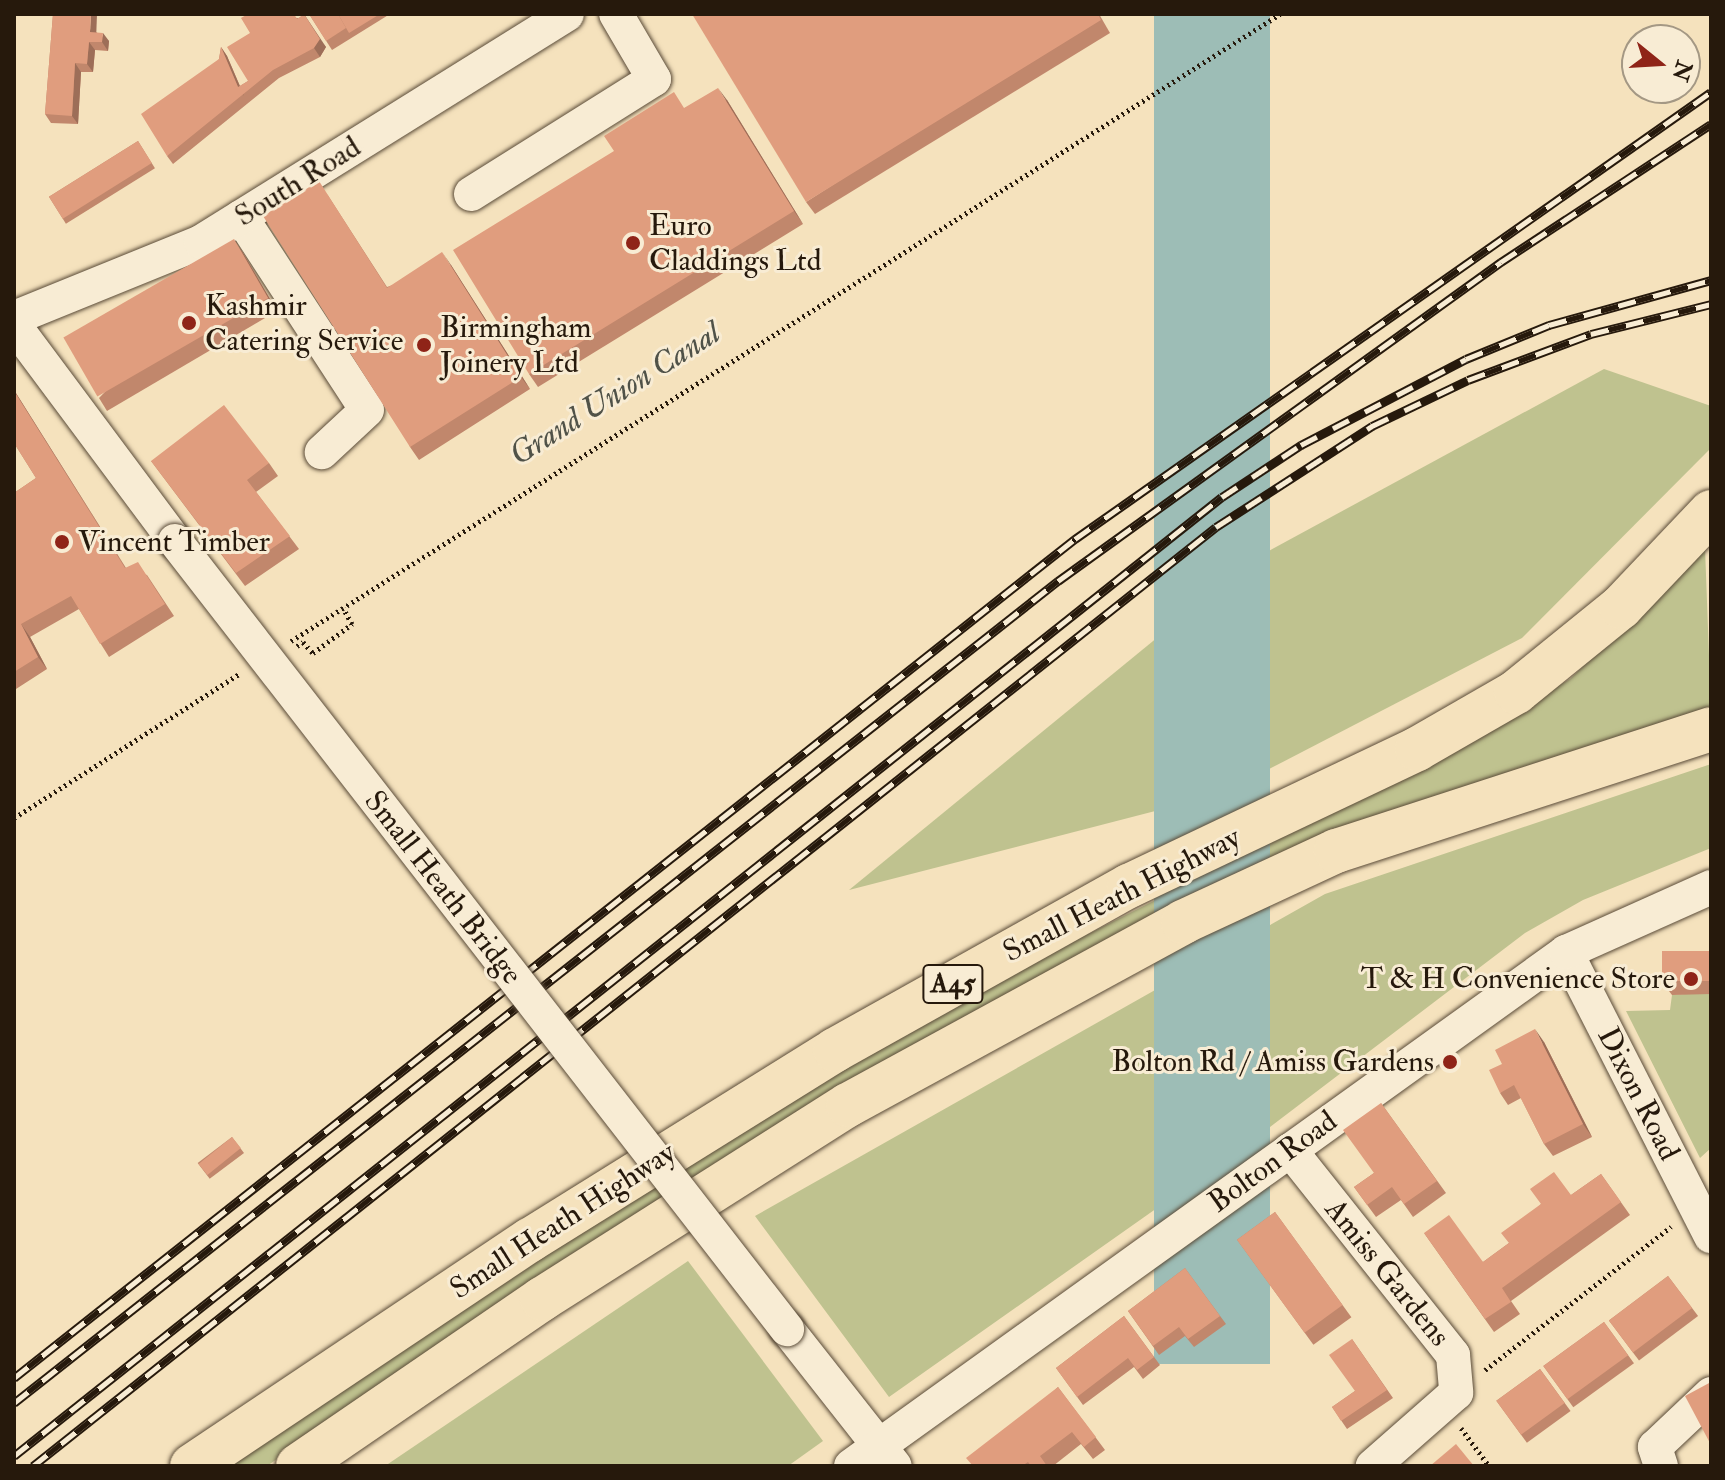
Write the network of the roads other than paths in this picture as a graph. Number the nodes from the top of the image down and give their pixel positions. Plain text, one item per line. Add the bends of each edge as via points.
1 (567, 14) edge
2 (616, 14) edge
3 (471, 194) dead end
4 (241, 217) junction
5 (14, 318) edge
6 (14, 325) edge
7 (322, 452) dead end
8 (1711, 512) edge
9 (1711, 729) edge
10 (1711, 887) edge
11 (1566, 952) junction
12 (1290, 1150) junction
13 (1702, 1205) edge
14 (1711, 1394) edge
15 (888, 1455) edge
16 (192, 1466) edge
17 (298, 1466) edge
18 (851, 1466) edge
19 (1373, 1466) edge
20 (1661, 1466) edge

1 - 4 street, South Road
2 - 3 street via 654,79
4 - 5 street, South Road via 132,275
4 - 7 street via 367,410
6 - 15 street, Small Heath Bridge, bridge via 175,541
8 - 16 highway, Small Heath Highway / A45 via 1621,607 1516,692 1417,749 1129,886 835,1050 530,1240
9 - 17 highway, Small Heath Highway / A45 via 1336,851 1183,922 848,1105 542,1299
10 - 11 street, Bolton Road
11 - 12 street, Bolton Road
11 - 13 street, Dixon Road
12 - 15 street, Bolton Road
12 - 19 street, Amiss Gardens via 1453,1355 1450,1399
14 - 20 street via 1655,1447
15 - 18 street, Bolton Road

